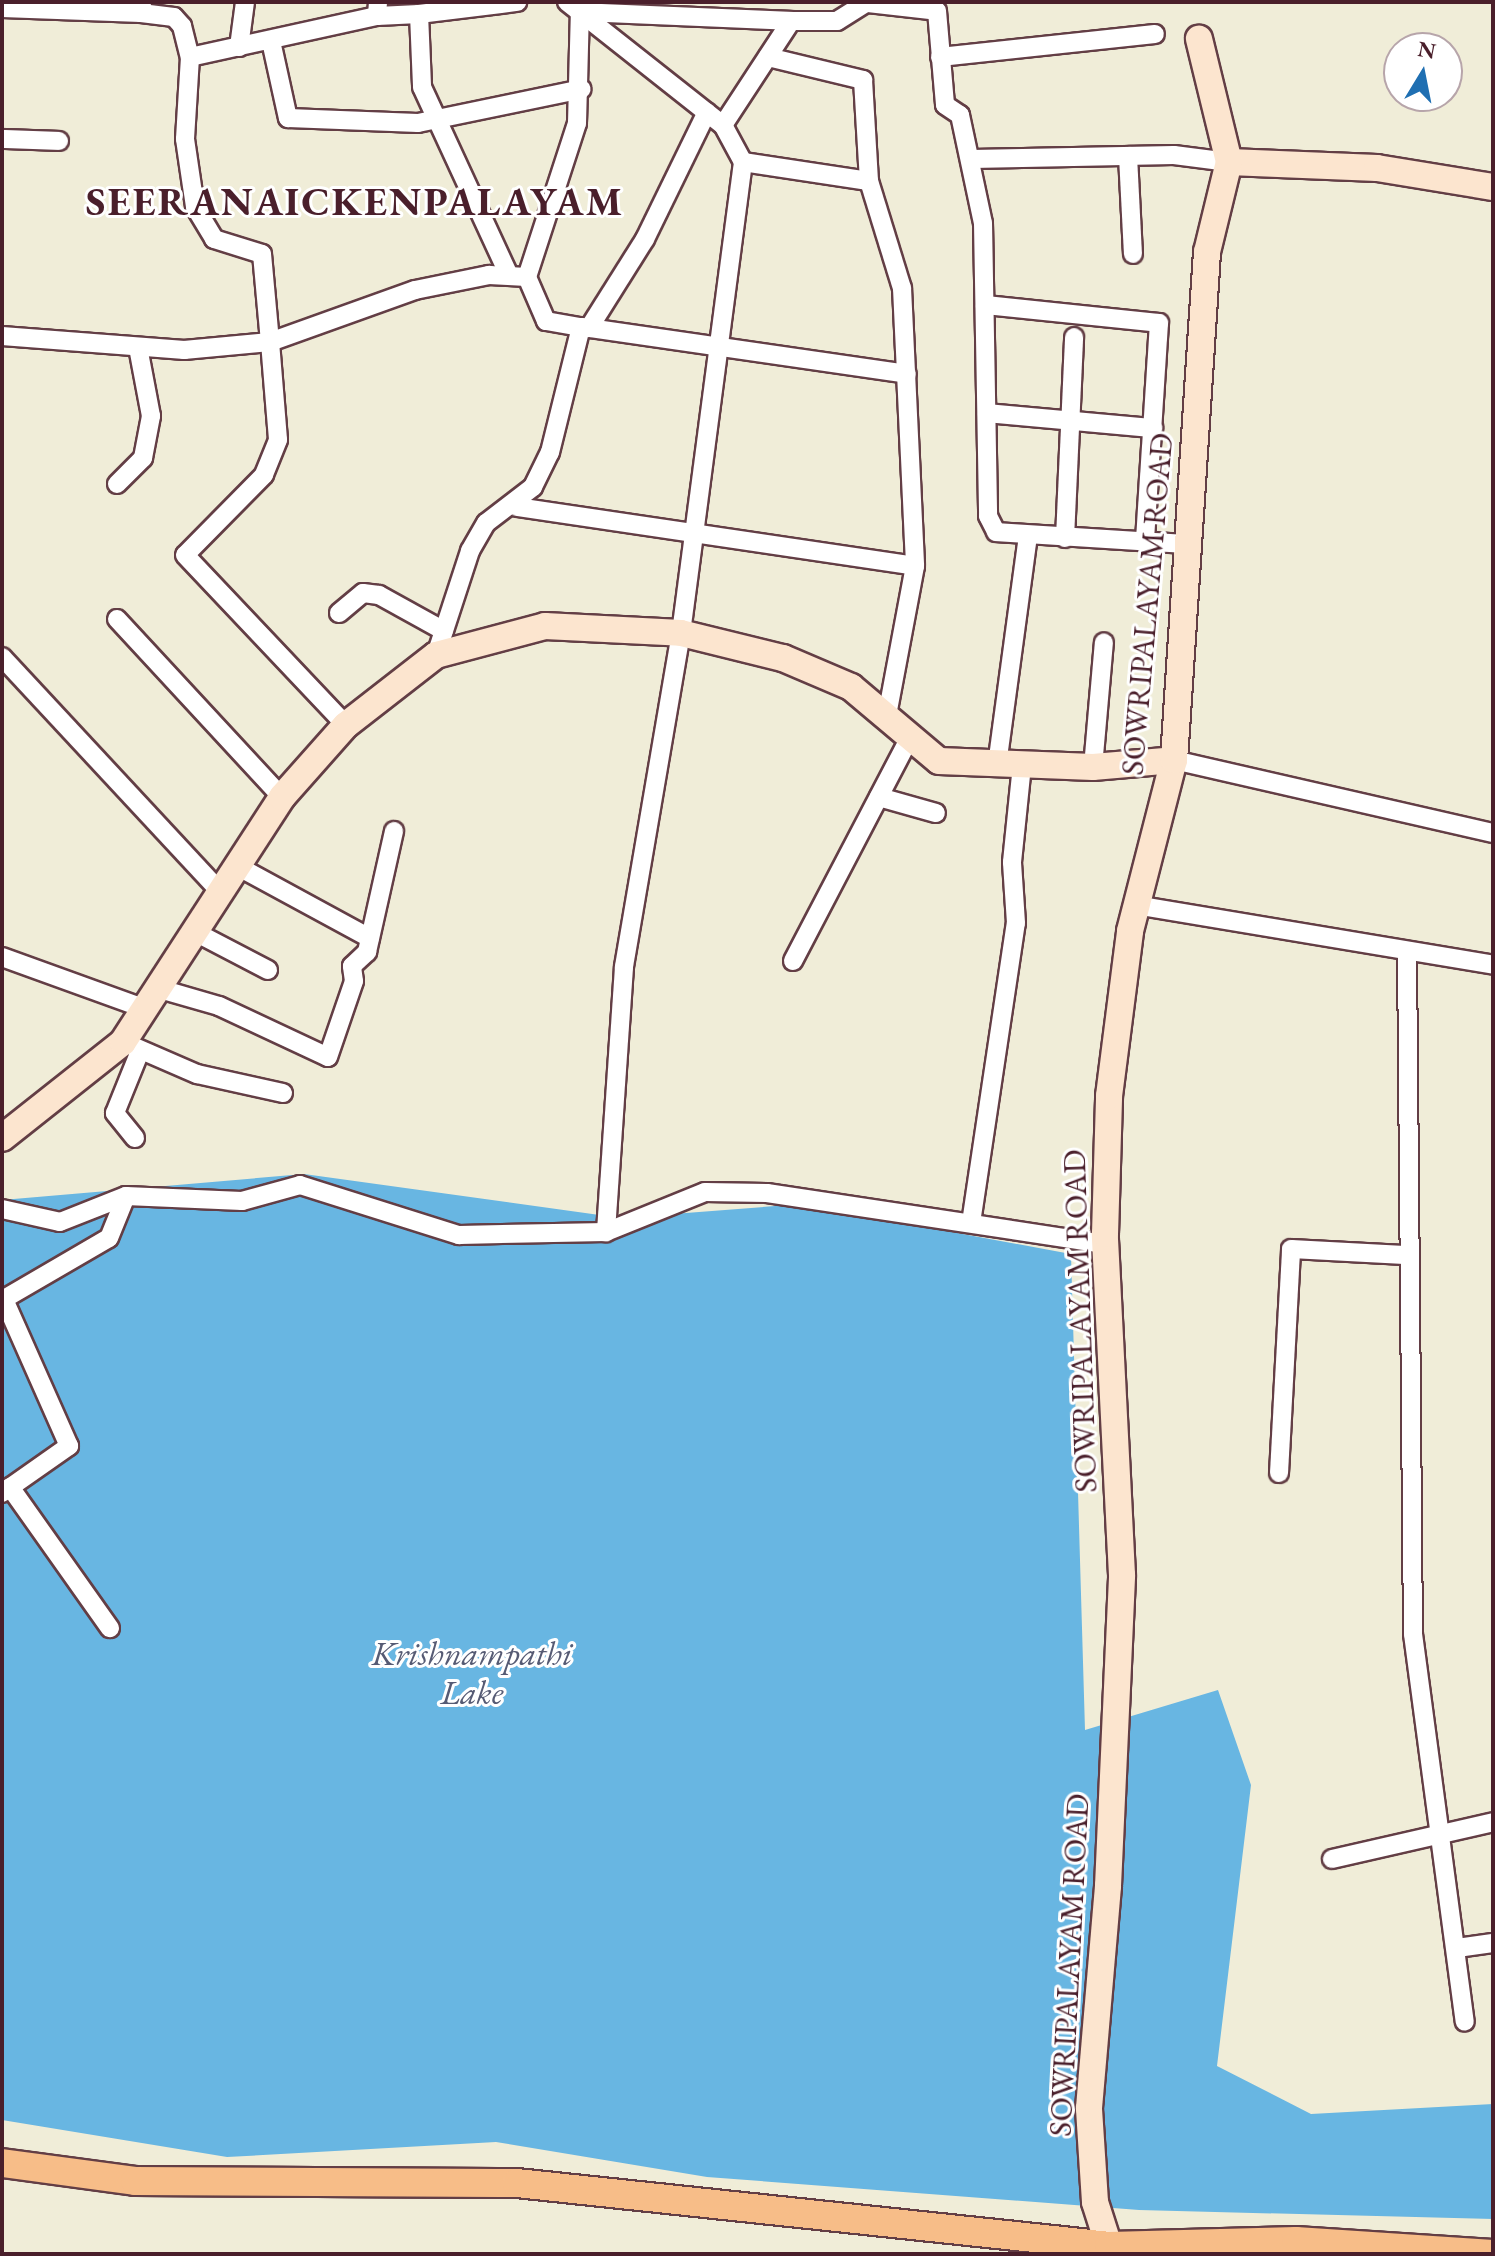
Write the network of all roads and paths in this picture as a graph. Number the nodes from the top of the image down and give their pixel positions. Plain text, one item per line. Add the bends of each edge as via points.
1 (245, 2) edge
2 (517, 2) edge
3 (868, 2) edge
4 (62, 7) edge
5 (574, 7) edge
6 (2, 8) edge
7 (142, 8) edge
8 (377, 9) edge
9 (419, 14) junction
10 (791, 21) junction
11 (1155, 34) dead end
12 (1199, 39) dead end
13 (271, 41) junction
14 (239, 47) junction
15 (190, 57) junction
16 (768, 57) junction
17 (940, 57) junction
18 (582, 89) junction
19 (707, 112) junction
20 (436, 118) junction
21 (723, 125) junction
22 (2, 139) edge
23 (59, 141) dead end
24 (1128, 156) junction
25 (972, 159) junction
26 (743, 162) junction
27 (1229, 162) junction
28 (869, 181) junction
29 (1493, 187) edge
30 (1133, 254) dead end
31 (518, 276) junction
32 (985, 305) junction
33 (585, 328) junction
34 (2, 336) edge
35 (1074, 337) dead end
36 (270, 342) junction
37 (138, 347) junction
38 (721, 350) junction
39 (907, 374) junction
40 (987, 413) junction
41 (1071, 418) junction
42 (1153, 428) junction
43 (117, 484) dead end
44 (517, 507) junction
45 (1028, 536) junction
46 (692, 538) junction
47 (1065, 538) junction
48 (1145, 541) junction
49 (1189, 544) junction
50 (915, 566) junction
51 (339, 613) dead end
52 (117, 619) dead end
53 (681, 633) junction
54 (1104, 642) dead end
55 (440, 643) junction
56 (2, 657) edge
57 (887, 716) junction
58 (346, 725) junction
59 (909, 739) junction
60 (1174, 760) junction
61 (1009, 765) junction
62 (1093, 767) junction
63 (282, 797) junction
64 (879, 797) junction
65 (936, 813) dead end
66 (394, 831) dead end
67 (1493, 833) edge
68 (239, 867) junction
69 (222, 894) junction
70 (1136, 905) junction
71 (197, 933) junction
72 (370, 938) junction
73 (1407, 951) junction
74 (2, 957) edge
75 (793, 961) dead end
76 (1493, 965) edge
77 (268, 970) dead end
78 (153, 999) junction
79 (131, 1046) junction
80 (283, 1093) dead end
81 (2, 1138) edge
82 (135, 1138) dead end
83 (126, 1196) junction
84 (2, 1209) edge
85 (971, 1223) junction
86 (606, 1232) junction
87 (1106, 1244) junction
88 (1405, 1255) junction
89 (1279, 1473) dead end
90 (6, 1490) edge
91 (110, 1628) dead end
92 (1493, 1822) edge
93 (1443, 1830) junction
94 (1332, 1859) dead end
95 (1493, 1943) edge
96 (1457, 1948) junction
97 (1465, 2022) dead end
98 (2, 2163) edge
99 (1109, 2246) junction
100 (1223, 2248) edge
101 (1493, 2254) edge

1 - 14 street
2 - 9 street
3 - 10 street via 837,21
3 - 17 street via 931,6
4 - 6 street
4 - 7 street
5 - 10 street
5 - 18 street
5 - 19 street
7 - 15 street via 174,17
8 - 9 street
8 - 13 street
9 - 20 street via 422,87
10 - 16 street
11 - 17 street
12 - 27 street, SOWRIPALAYAM ROAD
13 - 14 street
13 - 20 street via 288,118 377,126
14 - 15 street
15 - 36 street via 185,139 195,207 214,239 262,254
16 - 21 street
16 - 28 street via 863,80
17 - 25 street via 945,105 960,115
18 - 20 street
18 - 31 street
19 - 21 street
19 - 33 street via 645,239
20 - 31 street
21 - 26 street
22 - 23 street
24 - 25 street
24 - 27 street
24 - 30 street
25 - 32 street
26 - 28 street
26 - 38 street
27 - 29 street via 1377,168
27 - 49 street, SOWRIPALAYAM ROAD via 1207,252
28 - 39 street via 902,288
31 - 33 street via 546,321
31 - 36 street via 415,290
32 - 40 street
32 - 42 street via 1159,323
33 - 38 street
33 - 44 street via 550,452
34 - 37 street
35 - 41 street
36 - 37 street
36 - 58 street via 278,440 264,475 185,555
37 - 43 street via 151,416 143,458
38 - 39 street
38 - 46 street
39 - 50 street
40 - 41 street
40 - 45 street via 988,516 996,532
41 - 42 street
41 - 47 street
42 - 48 street
44 - 46 street
44 - 55 street via 486,523
45 - 47 street
45 - 61 street
46 - 50 street
46 - 53 street
47 - 48 street
48 - 49 street
49 - 60 street, SOWRIPALAYAM ROAD
50 - 57 street
51 - 55 street via 363,593 379,595
52 - 63 street
53 - 55 street via 545,626
53 - 57 street via 783,658 851,687
53 - 86 street via 624,967
54 - 62 street
55 - 58 street
56 - 69 street
57 - 59 street
58 - 63 street
59 - 61 street via 939,761
59 - 64 street
60 - 62 street
60 - 67 street
60 - 70 street, SOWRIPALAYAM ROAD
61 - 62 street
61 - 85 street via 1016,923
63 - 68 street
64 - 65 street
64 - 75 street
66 - 72 street
68 - 69 street
68 - 72 street
69 - 71 street
70 - 73 street
70 - 87 street, SOWRIPALAYAM ROAD via 1109,1096
71 - 77 street
71 - 78 street
72 - 78 street via 352,966 354,981 328,1057 219,1006
73 - 76 street
73 - 88 street
74 - 78 street
78 - 79 street
79 - 80 street via 197,1074
79 - 81 street
79 - 82 street via 115,1113
83 - 84 street via 60,1222
83 - 86 street via 242,1201 300,1185 459,1235
83 - 90 street via 109,1238 4,1299 69,1446
85 - 86 street via 816,1197 705,1192
85 - 87 street
87 - 99 street, SOWRIPALAYAM ROAD via 1122,1575 1108,1886 1089,2108 1095,2202
88 - 89 street via 1291,1249
88 - 93 street via 1412,1284 1413,1634
90 - 91 street
92 - 93 street
93 - 94 street
93 - 96 street
95 - 96 street
96 - 97 street
98 - 99 main road via 135,2181 517,2183
99 - 100 main road
100 - 101 main road

